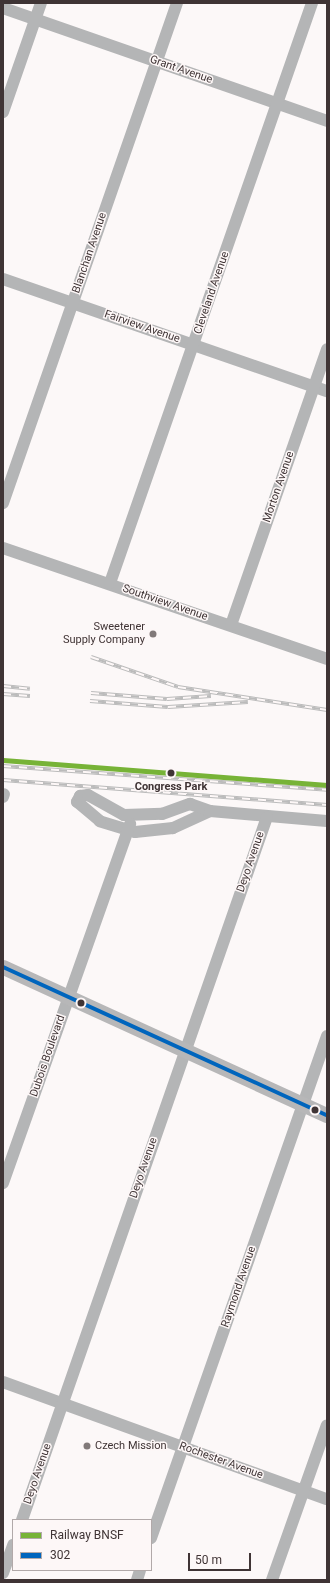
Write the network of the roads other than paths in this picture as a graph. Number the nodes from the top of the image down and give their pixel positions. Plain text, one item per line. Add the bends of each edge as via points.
1 (41, 3) edge
2 (177, 3) edge
3 (312, 3) edge
4 (3, 8) edge
5 (35, 20) junction
6 (157, 62) junction
7 (278, 104) junction
8 (3, 112) edge
9 (327, 121) edge
10 (3, 279) edge
11 (73, 303) junction
12 (194, 345) junction
13 (327, 349) edge
14 (314, 387) junction
15 (327, 391) edge
16 (3, 504) edge
17 (3, 548) edge
18 (110, 584) junction
19 (231, 625) junction
20 (327, 659) edge
21 (210, 811) junction
22 (133, 816) junction
23 (267, 817) junction
24 (327, 821) edge
25 (127, 832) junction
26 (3, 966) edge
27 (68, 997) junction
28 (327, 1036) edge
29 (185, 1050) junction
30 (302, 1104) junction
31 (327, 1115) edge
32 (3, 1183) edge
33 (3, 1382) edge
34 (63, 1403) junction
35 (327, 1425) edge
36 (183, 1447) junction
37 (304, 1490) junction
38 (327, 1499) edge
39 (22, 1519) edge
40 (152, 1535) edge
41 (12, 1548) edge
42 (3, 1573) edge
43 (272, 1580) edge

1 - 5 street
2 - 6 street, Blanchan Avenue
3 - 7 street, Cleveland Avenue
4 - 5 street, Grant Avenue
5 - 6 street, Grant Avenue
5 - 8 street
6 - 7 street, Grant Avenue
6 - 11 street, Blanchan Avenue
7 - 9 street, Grant Avenue
7 - 12 street, Cleveland Avenue
10 - 11 street, Fairview Avenue
11 - 12 street, Fairview Avenue
11 - 16 street, Blanchan Avenue
12 - 14 street, Fairview Avenue
12 - 18 street, Cleveland Avenue
13 - 14 street, Morton Avenue
14 - 15 street, Fairview Avenue
14 - 19 street, Morton Avenue
17 - 18 street, Southview Avenue
18 - 19 street, Southview Avenue
19 - 20 street, Southview Avenue
21 - 22 street via 190,804 162,814
21 - 23 street
21 - 25 street via 164,830
22 - 25 street, Dubois Boulevard
22 - 25 street via 116,812 88,795 78,799 78,806 93,818
23 - 24 street
23 - 29 street, Deyo Avenue
25 - 27 street, Dubois Boulevard
26 - 27 main road
27 - 29 main road
27 - 32 street, Dubois Boulevard
28 - 30 street, Raymond Avenue
29 - 30 main road
29 - 34 street, Deyo Avenue
30 - 31 main road
30 - 36 street, Raymond Avenue
33 - 34 street, Rochester Avenue
34 - 36 street, Rochester Avenue
34 - 39 street, Deyo Avenue
35 - 37 street
36 - 37 street, Rochester Avenue
36 - 40 street, Raymond Avenue
37 - 38 street, Rochester Avenue
37 - 43 street
41 - 42 street

